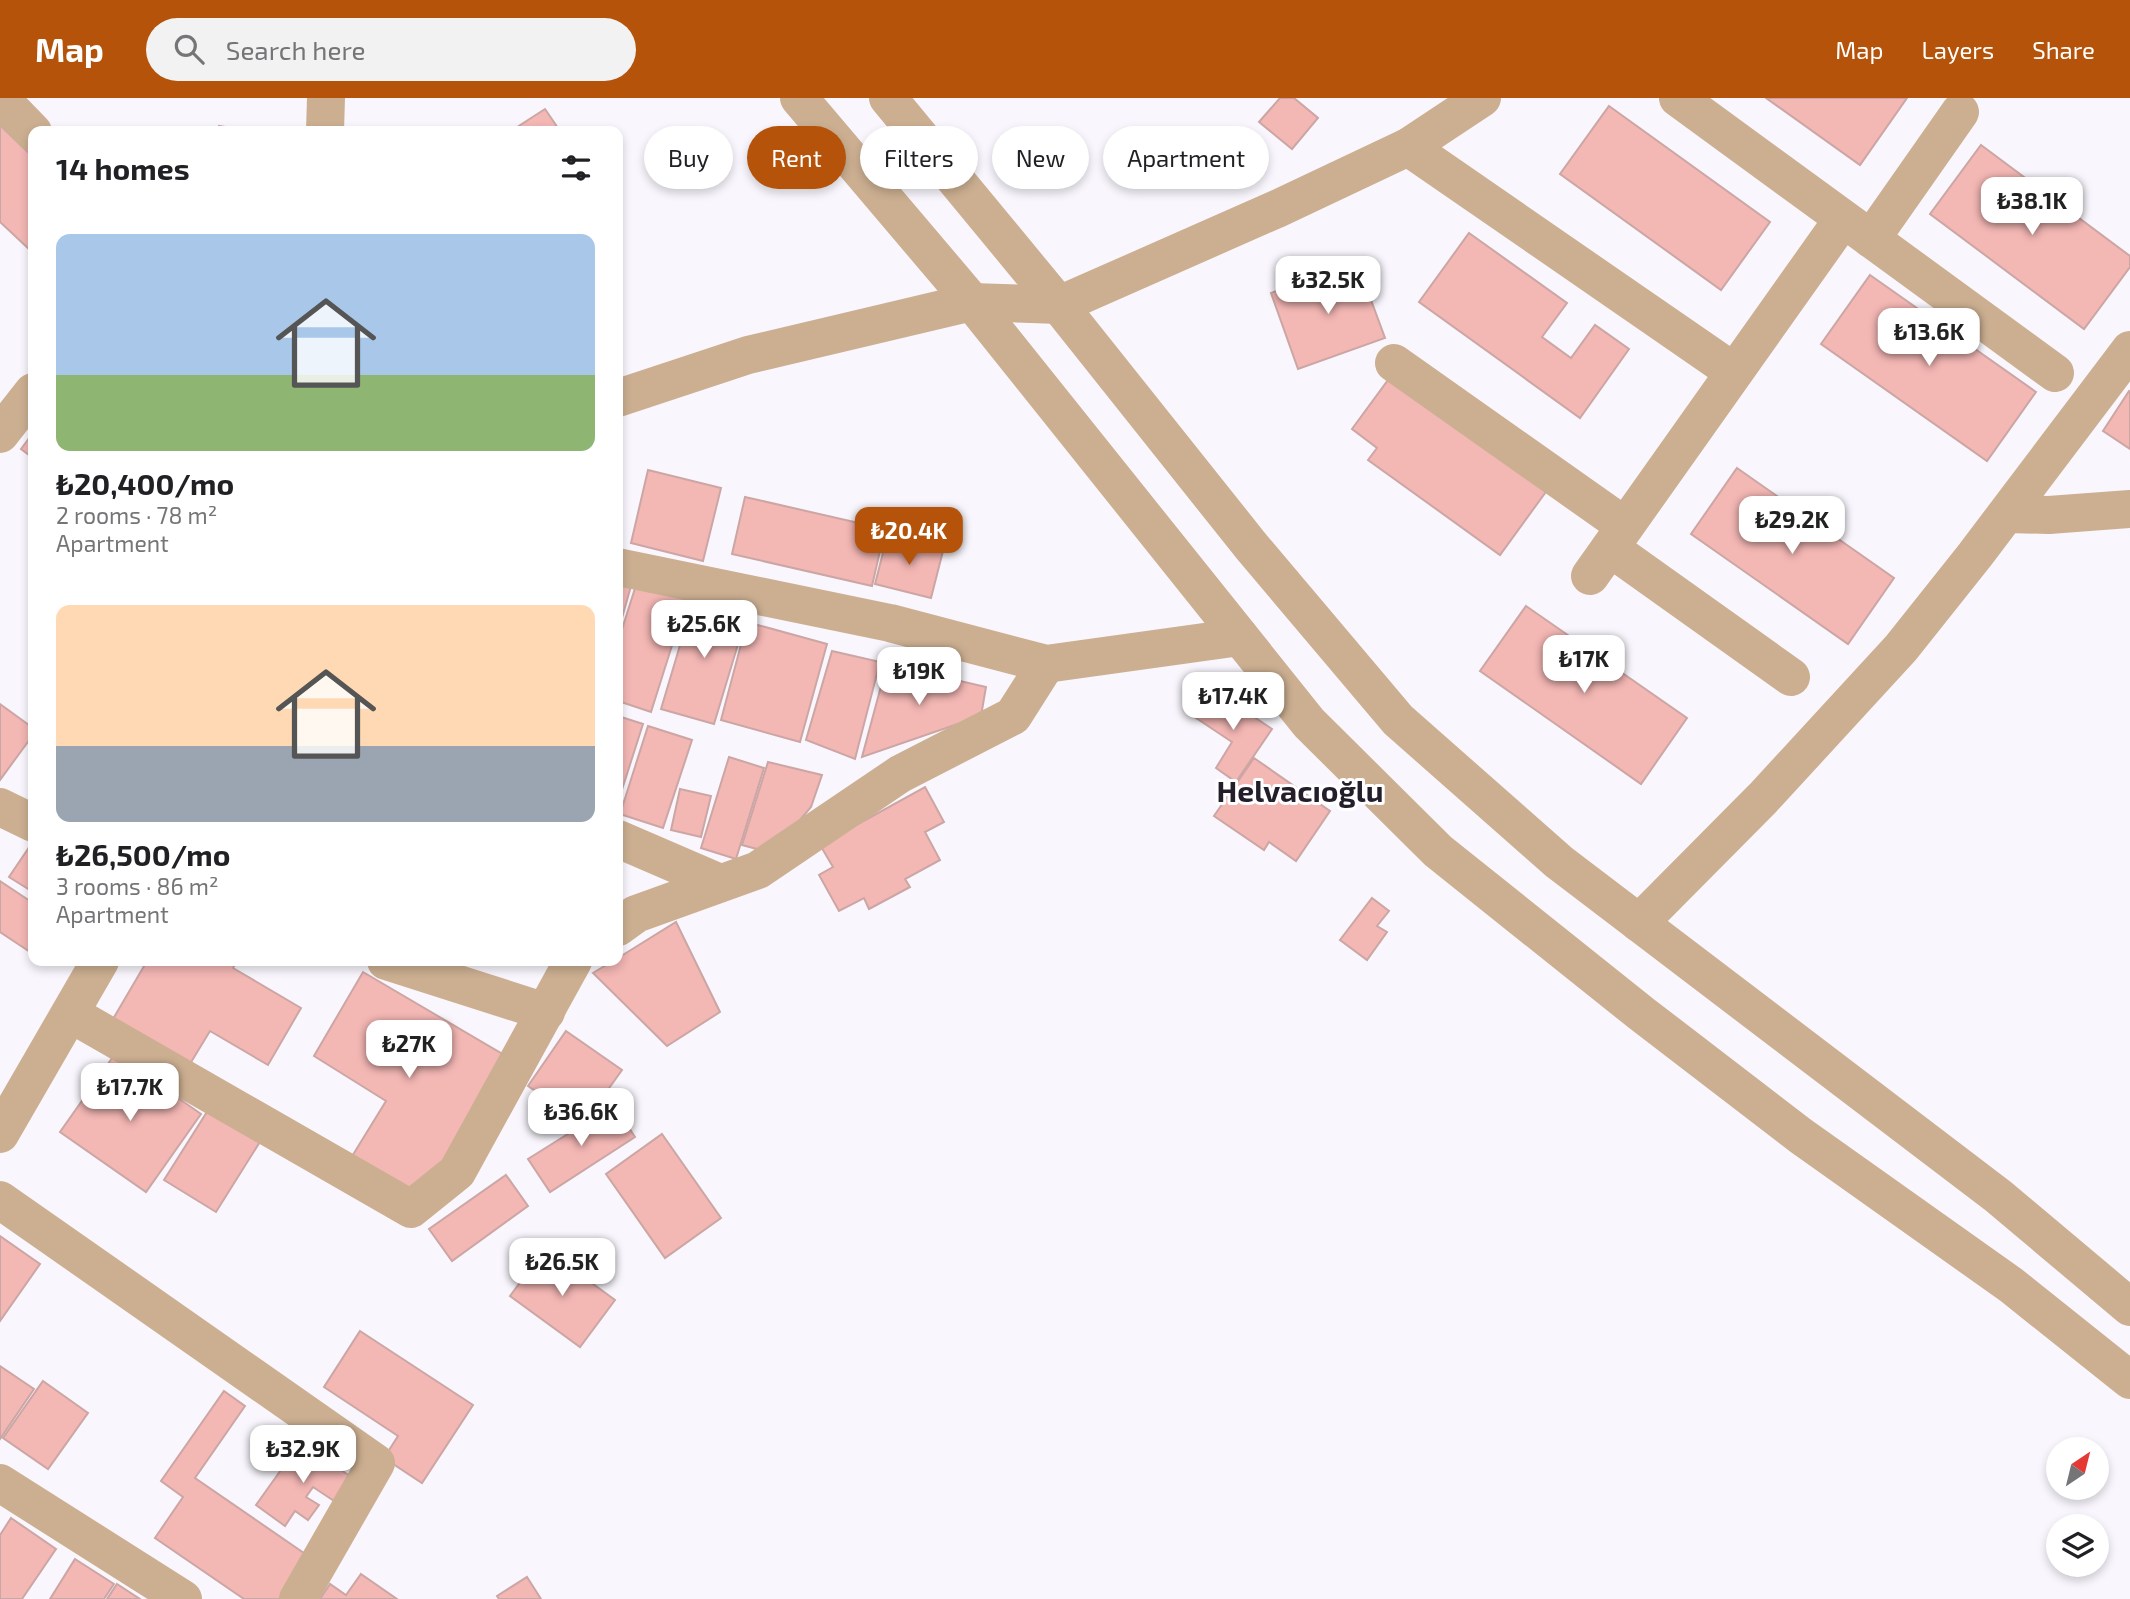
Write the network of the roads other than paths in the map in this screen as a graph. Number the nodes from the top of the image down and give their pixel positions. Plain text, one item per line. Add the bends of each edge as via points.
1 (0, 98) edge
2 (326, 98) edge
3 (799, 98) edge
4 (888, 98) edge
5 (1482, 98) edge
6 (1678, 98) edge
7 (1960, 112) dead end
8 (325, 126) edge
9 (28, 127) edge
10 (1408, 147) junction
11 (1857, 229) junction
12 (972, 302) junction
13 (1059, 305) junction
14 (2130, 350) edge
15 (1394, 363) dead end
16 (1734, 372) junction
17 (2055, 373) dead end
18 (623, 396) edge
19 (28, 399) edge
20 (0, 434) edge
21 (2130, 509) edge
22 (2007, 514) junction
23 (1608, 550) junction
24 (623, 568) edge
25 (1240, 638) junction
26 (1046, 664) junction
27 (1791, 677) dead end
28 (623, 841) edge
29 (720, 883) junction
30 (1639, 923) junction
31 (623, 924) edge
32 (97, 966) edge
33 (401, 966) edge
34 (570, 966) edge
35 (546, 1013) junction
36 (71, 1014) junction
37 (0, 1134) edge
38 (0, 1200) edge
39 (2130, 1307) edge
40 (2130, 1380) edge
41 (0, 1483) edge
42 (183, 1599) edge
43 (298, 1599) edge

1 - 9 street
2 - 8 street
3 - 12 street
4 - 13 street
5 - 10 street
6 - 11 street
7 - 11 street
10 - 13 street
10 - 16 street
11 - 16 street
11 - 17 street
12 - 13 street
12 - 18 street via 748,355
12 - 25 street
13 - 30 street via 1251,546 1398,720 1559,862
14 - 22 street
15 - 23 street
16 - 23 street
19 - 20 street
21 - 22 street
22 - 30 street via 1901,648 1763,798
23 - 27 street
24 - 26 street via 890,623
25 - 26 street
25 - 40 street via 1310,723 1438,851 1801,1136 2011,1285
26 - 29 street via 1013,716 900,774 758,870
28 - 29 street
29 - 31 street
30 - 39 street via 1998,1196
32 - 36 street
33 - 35 street
34 - 35 street
35 - 36 street via 457,1172 411,1209
36 - 37 street
38 - 43 street via 376,1463
41 - 42 street

